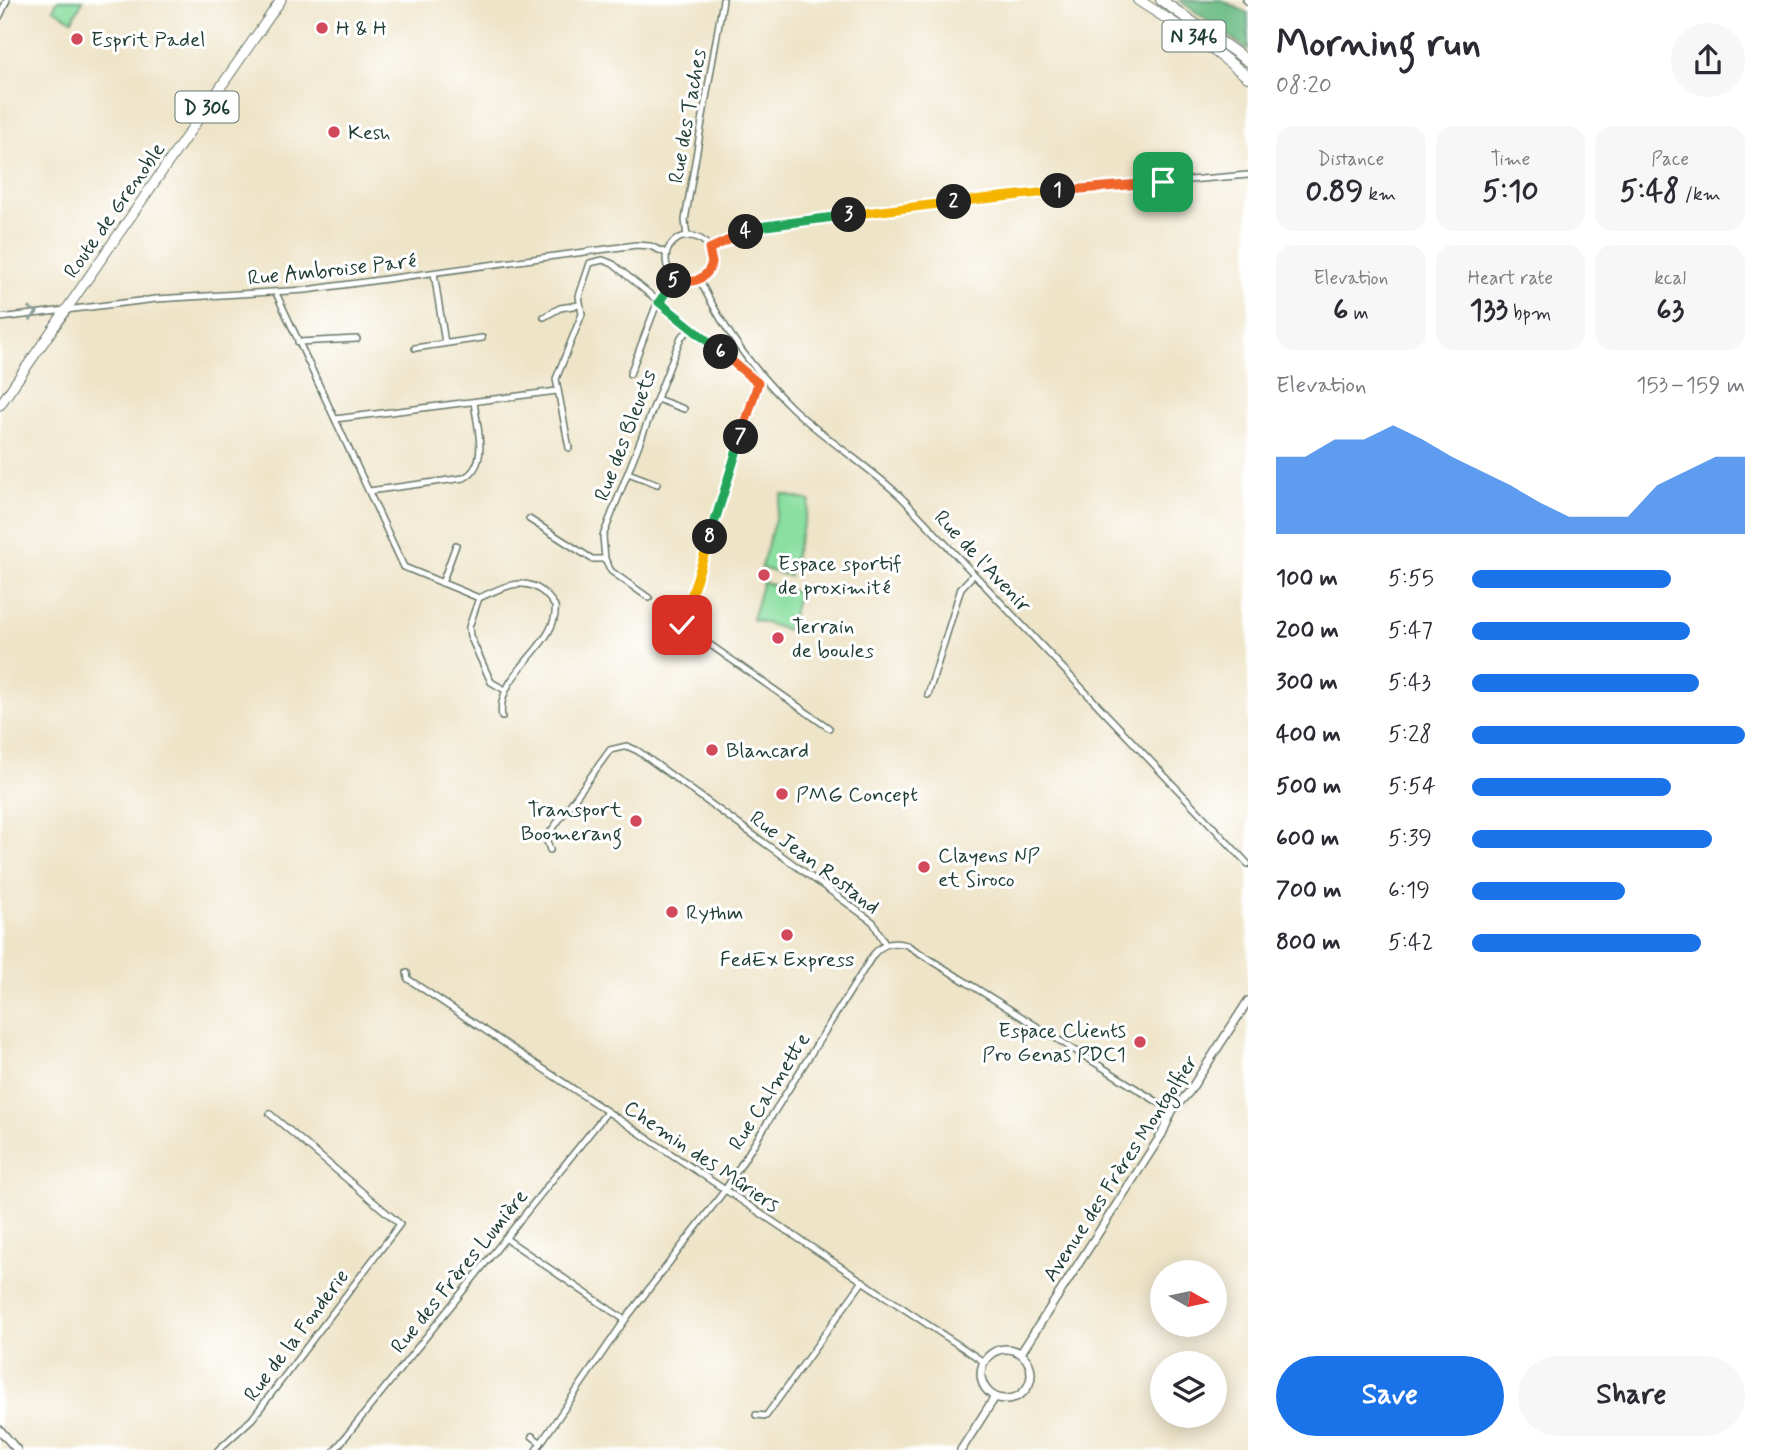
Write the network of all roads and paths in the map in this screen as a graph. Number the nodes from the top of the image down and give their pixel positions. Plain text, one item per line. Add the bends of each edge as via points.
1 (7, 0) edge
2 (281, 0) edge
3 (723, 0) edge
4 (1138, 0) edge
5 (1161, 0) edge
6 (0, 16) edge
7 (1248, 61) edge
8 (1248, 77) edge
9 (1248, 175) edge
10 (687, 237) junction
11 (709, 249) junction
12 (666, 253) junction
13 (435, 273) junction
14 (677, 278) junction
15 (699, 279) junction
16 (276, 293) junction
17 (659, 302) junction
18 (579, 305) junction
19 (66, 309) junction
20 (544, 317) dead end
21 (0, 318) edge
22 (692, 328) junction
23 (482, 338) dead end
24 (357, 339) dead end
25 (298, 342) junction
26 (445, 343) junction
27 (415, 348) dead end
28 (630, 374) dead end
29 (557, 391) junction
30 (657, 399) junction
31 (474, 402) junction
32 (0, 405) edge
33 (684, 409) dead end
34 (334, 419) junction
35 (569, 448) dead end
36 (628, 473) junction
37 (657, 484) dead end
38 (369, 491) junction
39 (529, 519) dead end
40 (456, 545) dead end
41 (605, 559) junction
42 (974, 574) junction
43 (442, 583) junction
44 (480, 598) junction
45 (649, 598) dead end
46 (505, 690) junction
47 (928, 695) dead end
48 (502, 717) dead end
49 (830, 728) dead end
50 (550, 850) dead end
51 (1248, 864) edge
52 (885, 944) junction
53 (407, 972) dead end
54 (1248, 1001) edge
55 (1171, 1111) junction
56 (607, 1112) junction
57 (270, 1114) dead end
58 (724, 1190) junction
59 (505, 1238) junction
60 (863, 1281) junction
61 (625, 1320) junction
62 (1021, 1353) junction
63 (984, 1362) junction
64 (995, 1397) junction
65 (756, 1415) dead end
66 (0, 1430) edge
67 (532, 1436) dead end
68 (541, 1443) junction
69 (18, 1450) edge
70 (218, 1450) edge
71 (335, 1450) edge
72 (536, 1450) edge
73 (961, 1450) edge

1 - 6 street
2 - 19 main road, Route de Grenoble / D 306
3 - 10 street, Rue des Taches via 685,220
4 - 8 highway, N 346
5 - 7 highway, N 346
9 - 11 street via 1012,195 786,223 758,227
10 - 11 street via 698,238
10 - 12 street via 671,243
11 - 15 street via 711,268
12 - 13 street, Rue Ambroise Paré via 636,245
12 - 14 street via 669,270
13 - 16 street, Rue Ambroise Paré
13 - 26 street
14 - 15 street
14 - 17 street
15 - 42 street, Rue de l'Avenir via 738,349 792,407 880,477
16 - 19 street, Rue Ambroise Paré
16 - 25 street
17 - 18 street via 603,260 590,263
17 - 22 street
17 - 28 street
18 - 20 street via 560,307
18 - 29 street via 582,314 560,366
21 -> 19 street, Rue Ambroise Paré
19 - 32 main road, Route de Grenoble / D 306
22 - 30 street, Rue des Bleuets via 681,337
22 - 49 street via 758,383 682,625
23 - 26 street
24 - 25 street
25 - 34 street
26 - 27 street
29 - 31 street
29 - 35 street
30 - 33 street
30 - 36 street, Rue des Bleuets
31 - 34 street
31 - 38 street via 480,459 476,471 464,478
34 - 38 street
36 - 37 street
36 - 41 street, Rue des Bleuets via 603,536
38 - 43 street via 404,567
39 - 41 street via 592,559
40 - 43 street
41 - 45 street via 611,571
42 - 47 street via 961,588
42 - 51 street, Rue de l'Avenir
43 - 44 street
44 - 46 street via 470,636 491,682
44 - 46 street via 522,582 555,606 555,621
46 - 48 street via 499,706
50 - 52 street, Rue Jean Rostand via 546,838 610,750 627,746 873,922
52 - 55 street, Rue Jean Rostand via 907,945
52 - 58 street, Rue Calmette
53 - 56 street, Chemin des Mûriers via 408,979
54 - 55 street, Avenue des Frères Montgolfier via 1189,1092
55 - 62 street, Avenue des Frères Montgolfier via 1162,1134
56 - 58 street, Chemin des Mûriers
56 - 59 street, Rue des Frères Lumière
57 - 70 street, Rue de la Fonderie via 400,1224 252,1419
58 - 60 street, Chemin des Mûriers
58 - 61 street, Rue Calmette
59 - 61 street
59 - 71 street, Rue des Frères Lumière
60 - 63 street, Chemin des Mûriers
60 - 65 street via 766,1416
61 - 68 street, Rue Calmette
62 - 63 street via 996,1350
62 - 64 street via 1030,1367 1029,1383 1019,1395
63 - 64 street via 982,1382
64 - 73 street
66 - 69 street
67 - 68 street
68 - 72 street, Rue Calmette

